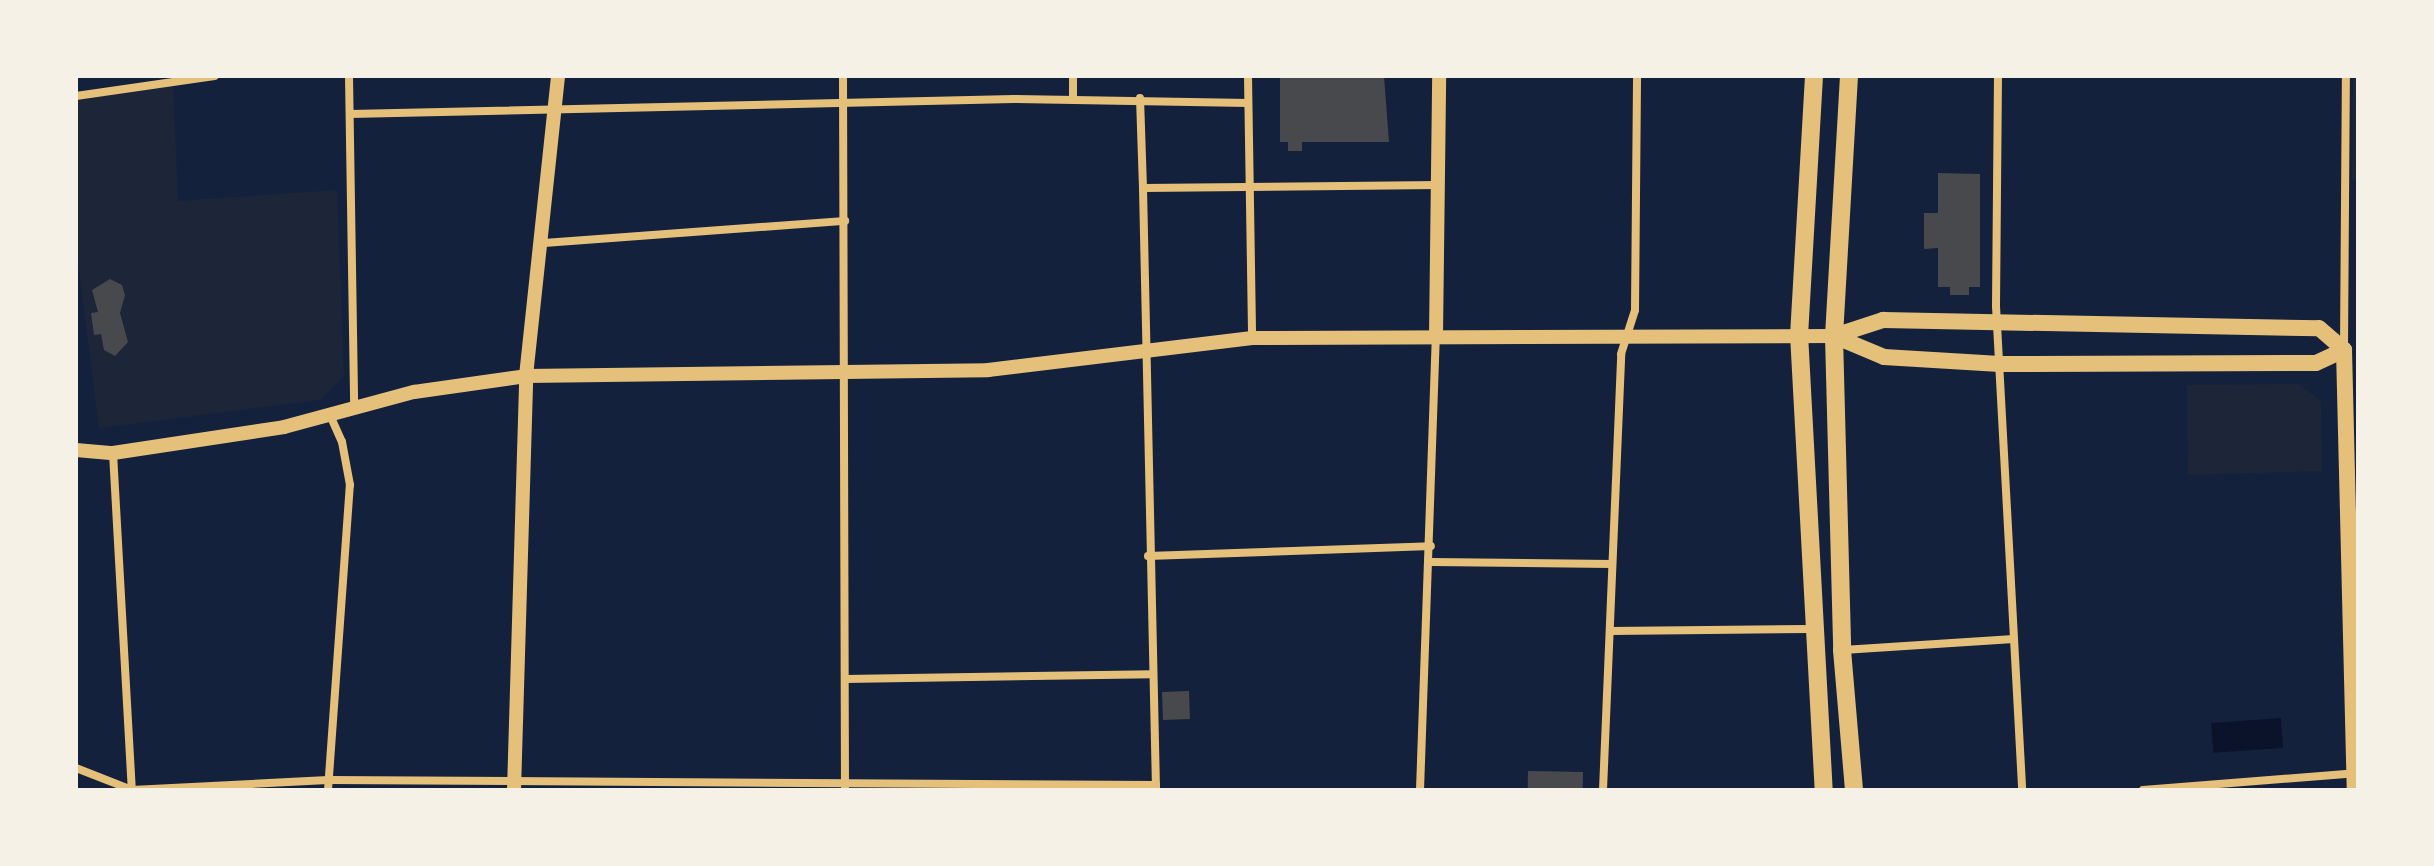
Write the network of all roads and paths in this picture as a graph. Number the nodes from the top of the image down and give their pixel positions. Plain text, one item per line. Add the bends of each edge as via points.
1 (215, 76) edge
2 (349, 76) edge
3 (558, 76) edge
4 (843, 76) edge
5 (1073, 76) edge
6 (1248, 76) edge
7 (1439, 76) edge
8 (1637, 76) edge
9 (1814, 76) edge
10 (1849, 76) edge
11 (1998, 76) edge
12 (2346, 76) edge
13 (76, 96) edge
14 (1140, 98) junction
15 (1073, 99) junction
16 (1248, 103) junction
17 (843, 104) junction
18 (557, 106) junction
19 (350, 114) junction
20 (1439, 185) junction
21 (1143, 188) junction
22 (1250, 188) junction
23 (845, 221) junction
24 (544, 243) junction
25 (1997, 324) junction
26 (1799, 334) junction
27 (1436, 336) junction
28 (1834, 336) junction
29 (1626, 337) junction
30 (1252, 338) junction
31 (1148, 349) junction
32 (2344, 350) junction
33 (2000, 364) junction
34 (843, 373) junction
35 (526, 376) junction
36 (354, 407) junction
37 (331, 417) junction
38 (76, 450) edge
39 (113, 453) junction
40 (1431, 546) junction
41 (1148, 556) junction
42 (1431, 562) junction
43 (1612, 564) junction
44 (1812, 629) junction
45 (1610, 631) junction
46 (2014, 639) junction
47 (1842, 650) junction
48 (1152, 674) junction
49 (845, 679) junction
50 (76, 768) edge
51 (2355, 779) edge
52 (328, 785) edge
53 (514, 787) edge
54 (1156, 787) edge
55 (845, 788) edge
56 (132, 790) edge
57 (1420, 790) edge
58 (1603, 790) edge
59 (1824, 790) edge
60 (1854, 790) edge
61 (2022, 790) edge
62 (2143, 790) edge

1 - 13 street
2 - 19 street
3 - 18 street
4 - 17 street
5 - 15 street
6 - 16 street
7 - 20 street
8 - 29 street via 1635,310
9 - 26 highway
10 - 28 highway
11 - 25 street
12 - 32 street
14 - 15 street
14 - 16 street
14 - 21 street
15 - 17 street
16 - 22 street
17 - 18 street
17 - 23 street
18 - 19 street
18 - 24 street
19 - 36 street
20 - 22 street
20 - 27 street
21 - 22 street
21 - 31 street
22 - 30 street
23 - 24 street
23 - 34 street
24 - 35 street
25 - 28 main road via 1883,320
25 - 32 main road via 2319,328
25 - 33 street
26 - 28 street
26 - 29 street
26 - 44 highway
27 - 29 street
27 - 30 street
27 - 40 street
28 - 33 main road via 1884,357
28 - 47 highway
29 - 43 street
30 - 31 street
31 - 34 street via 988,370
31 - 41 street
32 - 33 main road via 2316,363
32 - 51 main road
33 - 46 street
34 - 35 street
34 - 49 street
35 - 36 street
35 - 53 street
36 - 37 street
37 - 39 street
37 - 52 street via 350,485
38 - 39 street
39 - 56 street
40 - 41 street
40 - 42 street
41 - 48 street
42 - 43 street
42 - 57 street
43 - 45 street
44 - 45 street
44 - 59 highway
45 - 58 street
46 - 47 street
46 - 61 street
47 - 60 highway
48 - 49 street
48 - 54 street
49 - 55 street
50 - 56 street
51 - 62 street
52 - 53 street
52 - 56 street
53 - 55 street
54 - 55 street

